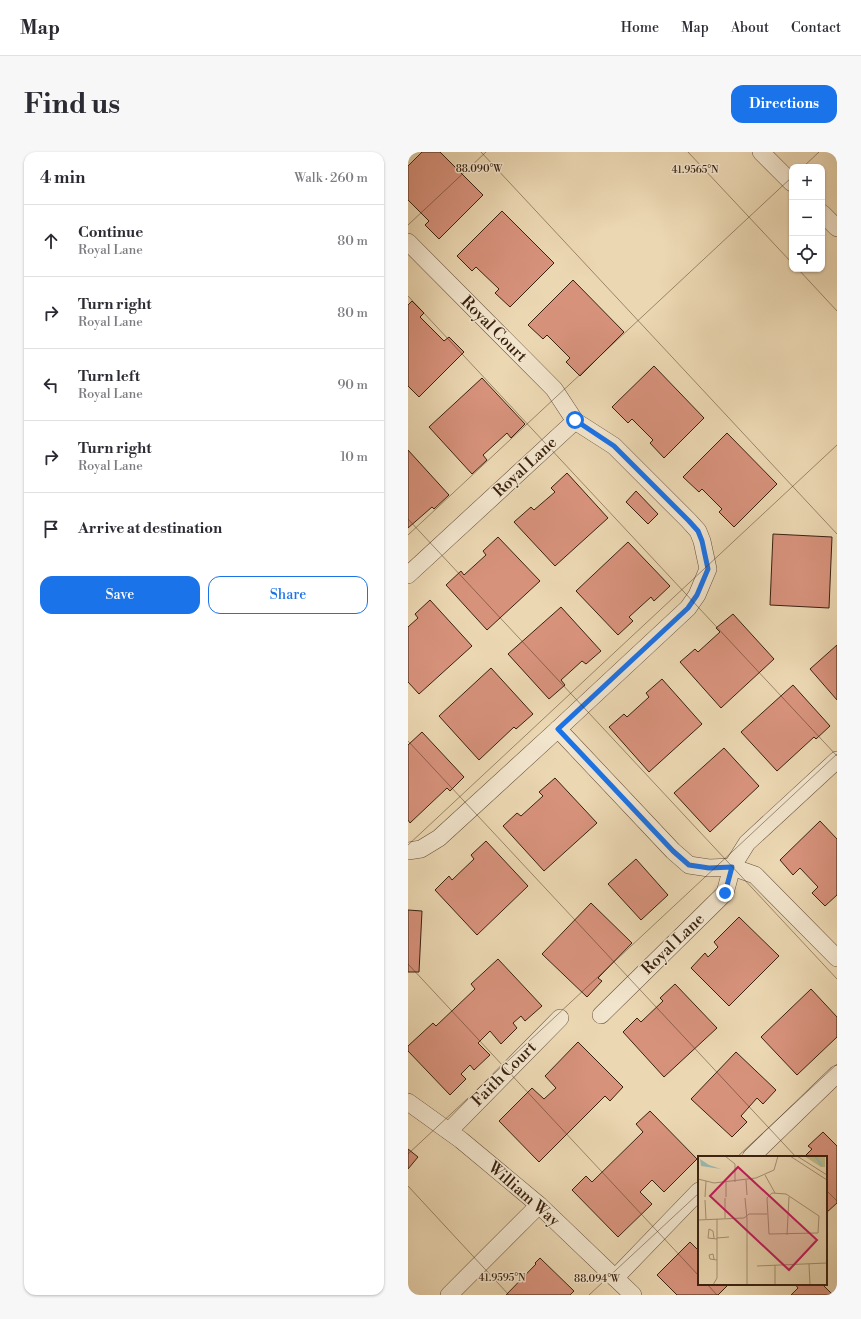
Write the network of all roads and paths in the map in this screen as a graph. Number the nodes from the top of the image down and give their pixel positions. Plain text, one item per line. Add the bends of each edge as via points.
1 (761, 152) edge
2 (789, 180) edge
3 (825, 216) edge
4 (837, 228) edge
5 (408, 242) edge
6 (575, 420) junction
7 (408, 574) edge
8 (558, 729) junction
9 (837, 760) edge
10 (408, 852) edge
11 (732, 867) junction
12 (837, 958) edge
13 (601, 1014) dead end
14 (560, 1018) dead end
15 (837, 1074) edge
16 (408, 1102) edge
17 (449, 1131) junction
18 (752, 1156) edge
19 (698, 1192) edge
20 (539, 1205) junction
21 (616, 1278) junction
22 (449, 1295) edge
23 (633, 1295) edge

1 - 2 street
3 - 4 street
5 - 6 street, Royal Court via 554,389
6 - 7 street, Royal Lane
6 - 8 street via 614,446 698,531 708,569 697,595 688,608
8 - 10 street via 439,838 421,849
8 - 11 street via 689,865 709,868
9 - 11 street, Royal Lane via 747,843
11 - 12 street via 755,876
11 - 13 street, Royal Lane via 725,893
14 - 17 street, Faith Court
15 - 18 street
16 - 17 street, William Way
17 - 20 street, William Way
19 - 21 street
20 - 21 street, William Way
20 - 22 street
21 - 23 street, William Way

